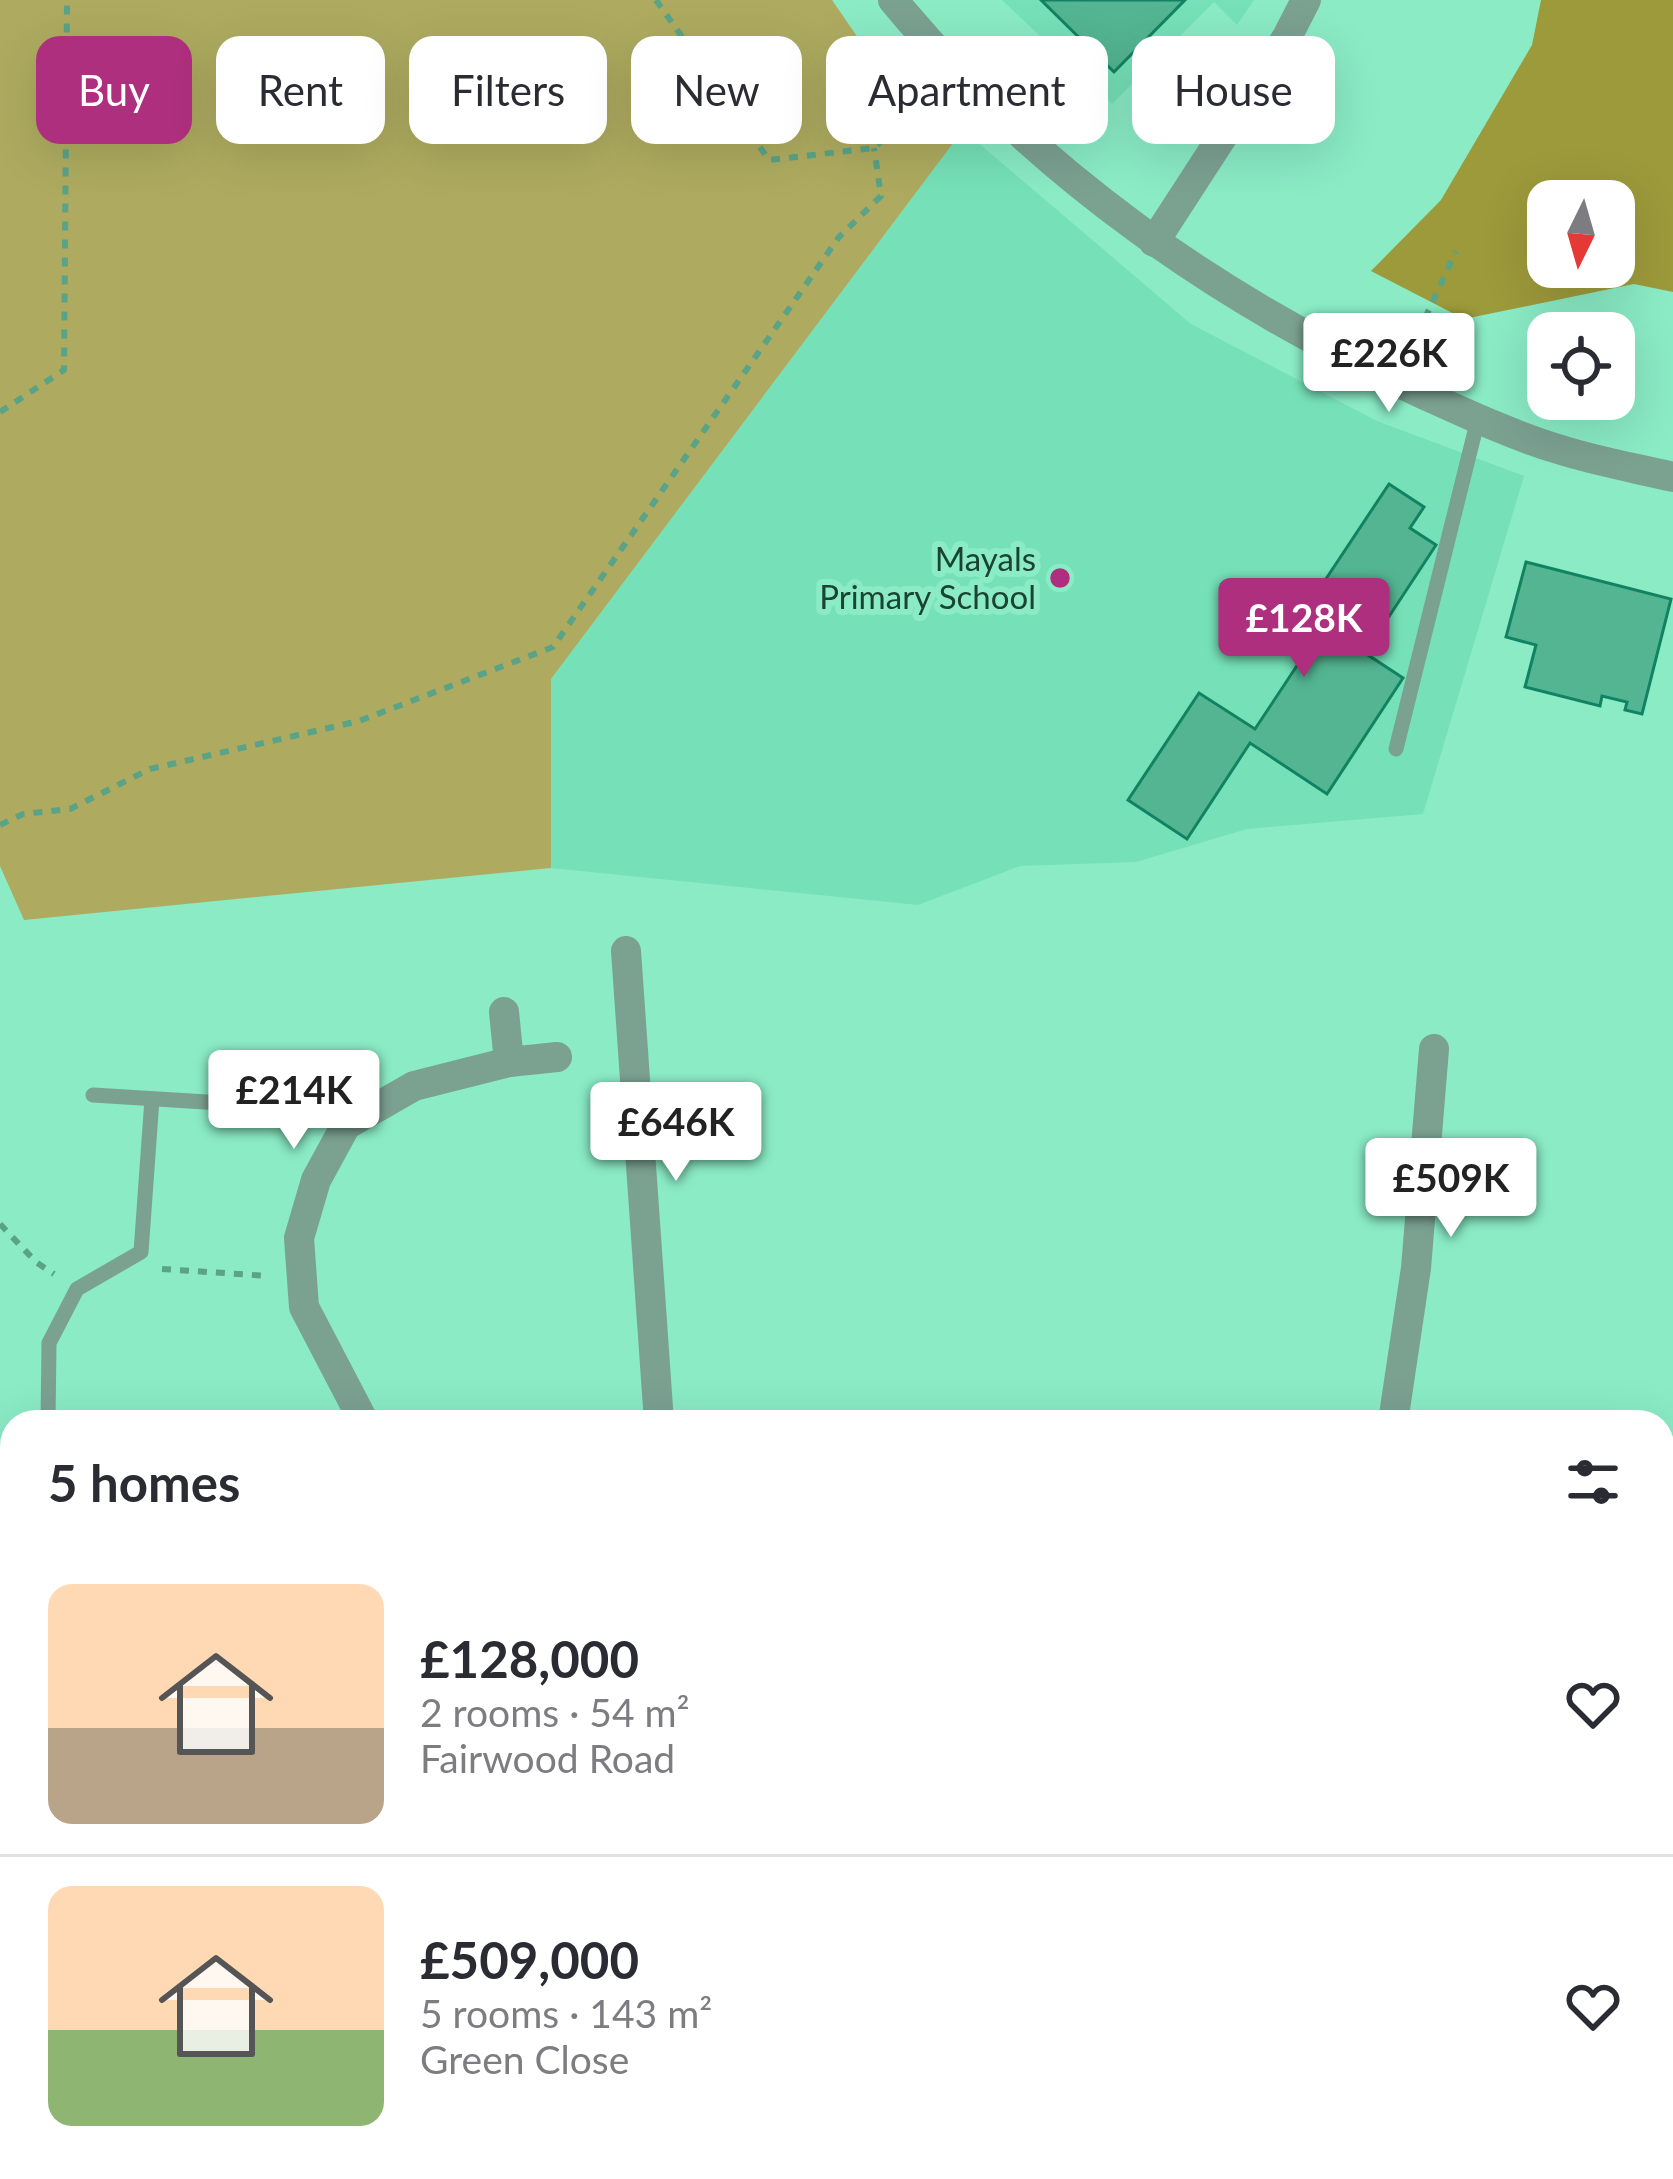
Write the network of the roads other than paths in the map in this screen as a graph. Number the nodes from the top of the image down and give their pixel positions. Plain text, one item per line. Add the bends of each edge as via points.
1 (893, 0) edge
2 (1306, 0) edge
3 (1154, 242) junction
4 (1478, 419) junction
5 (1673, 478) edge
6 (1396, 748) dead end
7 (626, 950) dead end
8 (504, 1012) dead end
9 (1435, 1049) dead end
10 (557, 1057) dead end
11 (508, 1062) junction
12 (94, 1095) dead end
13 (152, 1099) junction
14 (346, 1124) junction
15 (48, 1410) edge
16 (358, 1410) edge
17 (658, 1410) edge
18 (1395, 1410) edge

1 - 3 street via 1037,149
2 - 3 street
3 - 4 street via 1349,361
4 - 5 street via 1556,449
4 - 6 lane
7 - 17 street
8 - 11 street
9 - 18 street
10 - 11 street
11 - 14 street via 414,1086
12 - 13 lane
13 - 14 lane via 302,1108
13 - 15 lane via 141,1252 77,1289 49,1343
14 - 16 street via 316,1180 299,1238 304,1307

